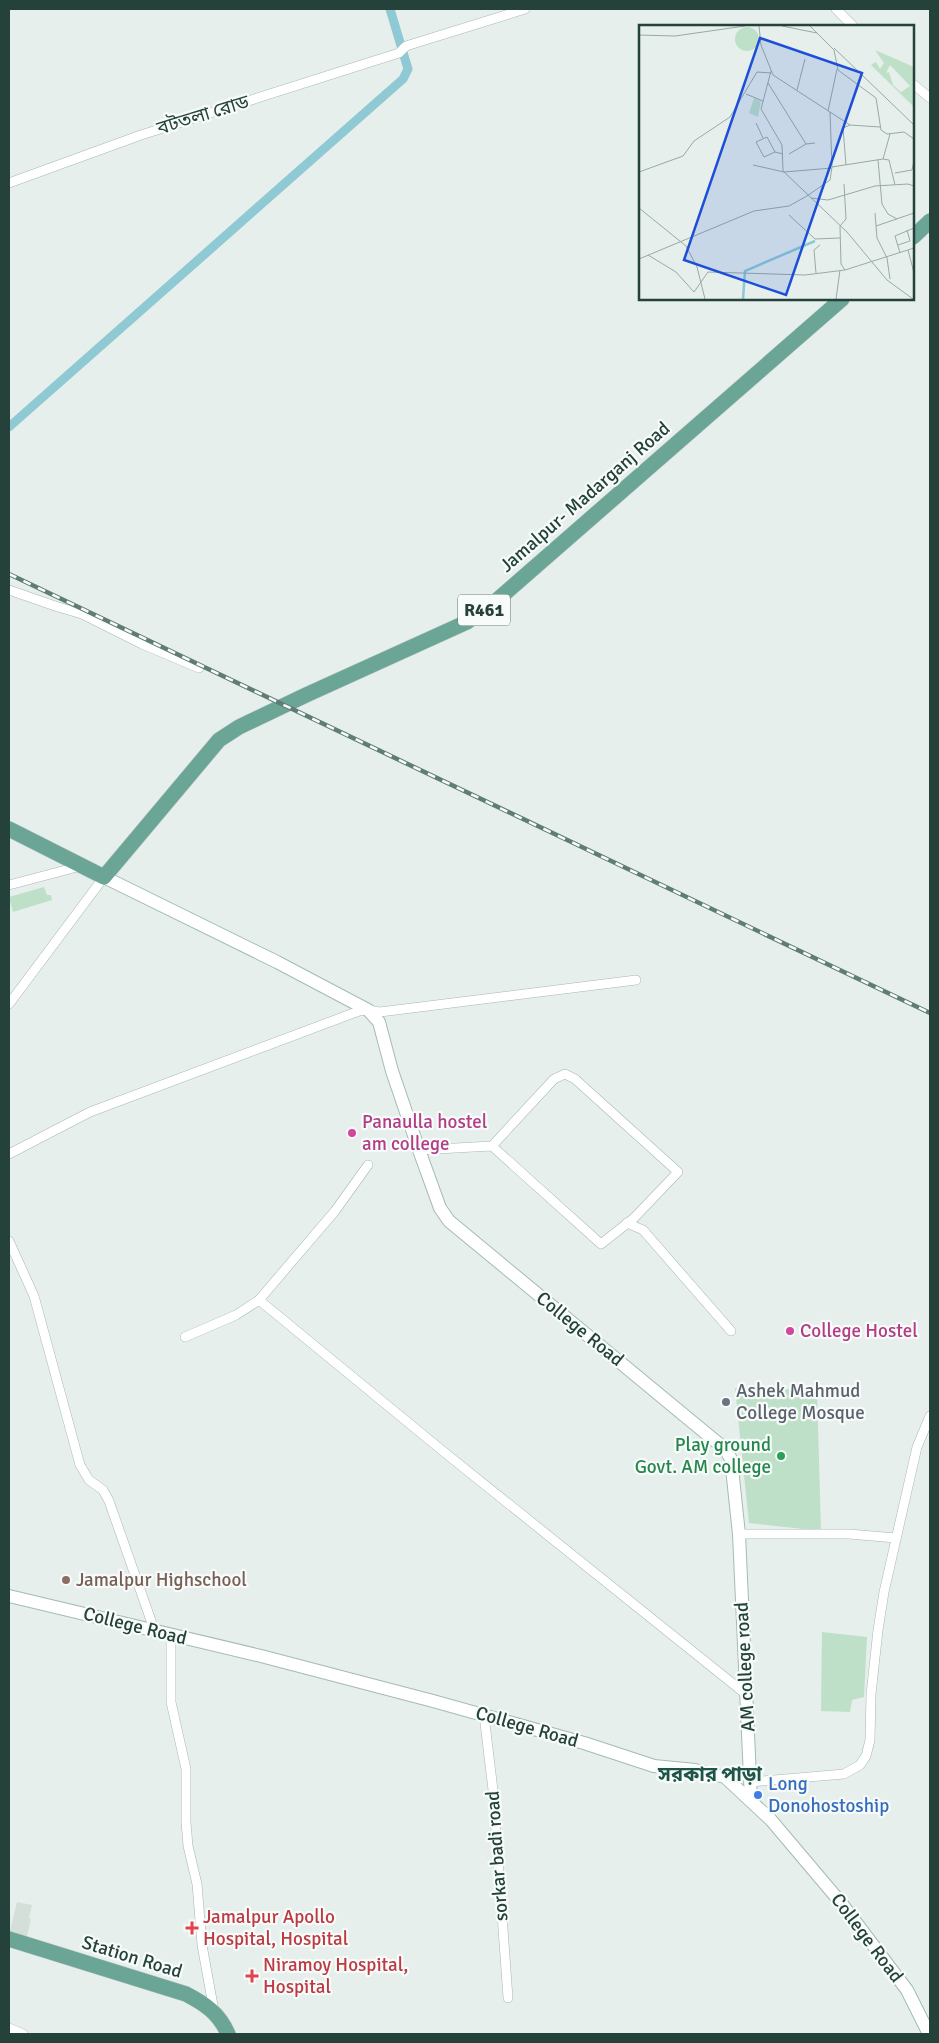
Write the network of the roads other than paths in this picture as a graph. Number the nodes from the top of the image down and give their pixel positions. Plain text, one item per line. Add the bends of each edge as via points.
1 (525, 9) edge
2 (836, 9) edge
3 (851, 25) edge
4 (914, 85) edge
5 (930, 98) edge
6 (9, 183) edge
7 (930, 221) edge
8 (914, 235) edge
9 (841, 300) edge
10 (9, 590) edge
11 (199, 668) dead end
12 (9, 829) edge
13 (82, 866) junction
14 (104, 877) junction
15 (9, 885) edge
16 (636, 980) dead end
17 (9, 1004) edge
18 (368, 1010) junction
19 (492, 1146) junction
20 (419, 1150) junction
21 (9, 1154) edge
22 (368, 1165) dead end
23 (640, 1211) junction
24 (627, 1223) junction
25 (643, 1230) junction
26 (9, 1241) edge
27 (260, 1300) junction
28 (731, 1331) dead end
29 (185, 1337) dead end
30 (930, 1416) edge
31 (739, 1534) junction
32 (896, 1538) junction
33 (9, 1596) edge
34 (155, 1632) junction
35 (170, 1635) junction
36 (747, 1695) junction
37 (484, 1715) junction
38 (750, 1782) junction
39 (751, 1800) junction
40 (9, 1940) edge
41 (508, 1998) dead end
42 (214, 2011) junction
43 (9, 2028) edge
44 (23, 2034) edge
45 (228, 2034) edge
46 (929, 2034) edge

1 - 6 street, বটতলা রোড via 141,135
2 - 3 street
4 - 5 street
7 - 8 main road
9 - 14 main road, Jamalpur- Madarganj Road / R461 via 496,602 467,622 306,695 219,740
10 - 11 street via 82,614
12 - 13 main road
13 - 14 main road
13 - 15 street
14 - 17 street
14 - 18 main road
16 - 18 street via 380,1012
18 - 20 main road via 379,1022
18 - 21 street via 90,1112
19 - 20 street
19 - 23 street via 554,1080 565,1074 575,1079 678,1172
19 - 24 street via 601,1244
20 - 31 main road, College Road via 440,1208 449,1221 725,1449 731,1459
22 - 27 street via 335,1211
23 - 24 street
23 - 25 street
24 - 25 street
25 - 28 street
26 - 34 street via 34,1296 80,1465 109,1501
27 - 29 street via 236,1315
27 - 36 street
30 - 32 street via 917,1447
31 - 32 street via 850,1534
31 - 36 main road, AM college road
32 - 38 street via 878,1630 866,1756 860,1765 844,1774
33 - 34 main road, College Road
34 - 35 main road, College Road
35 - 37 main road, College Road
35 - 42 street via 171,1702 186,1769 187,1838 198,1884 200,1928
36 - 38 main road, AM college road
37 - 39 main road, College Road via 654,1766 725,1777
37 - 41 street, sorkar badi road via 493,1790
38 - 39 main road, AM college road
39 - 46 main road, College Road via 842,1904 907,1990
40 - 42 main road, Station Road via 186,1994
42 - 45 main road, Station Road
43 - 44 street

